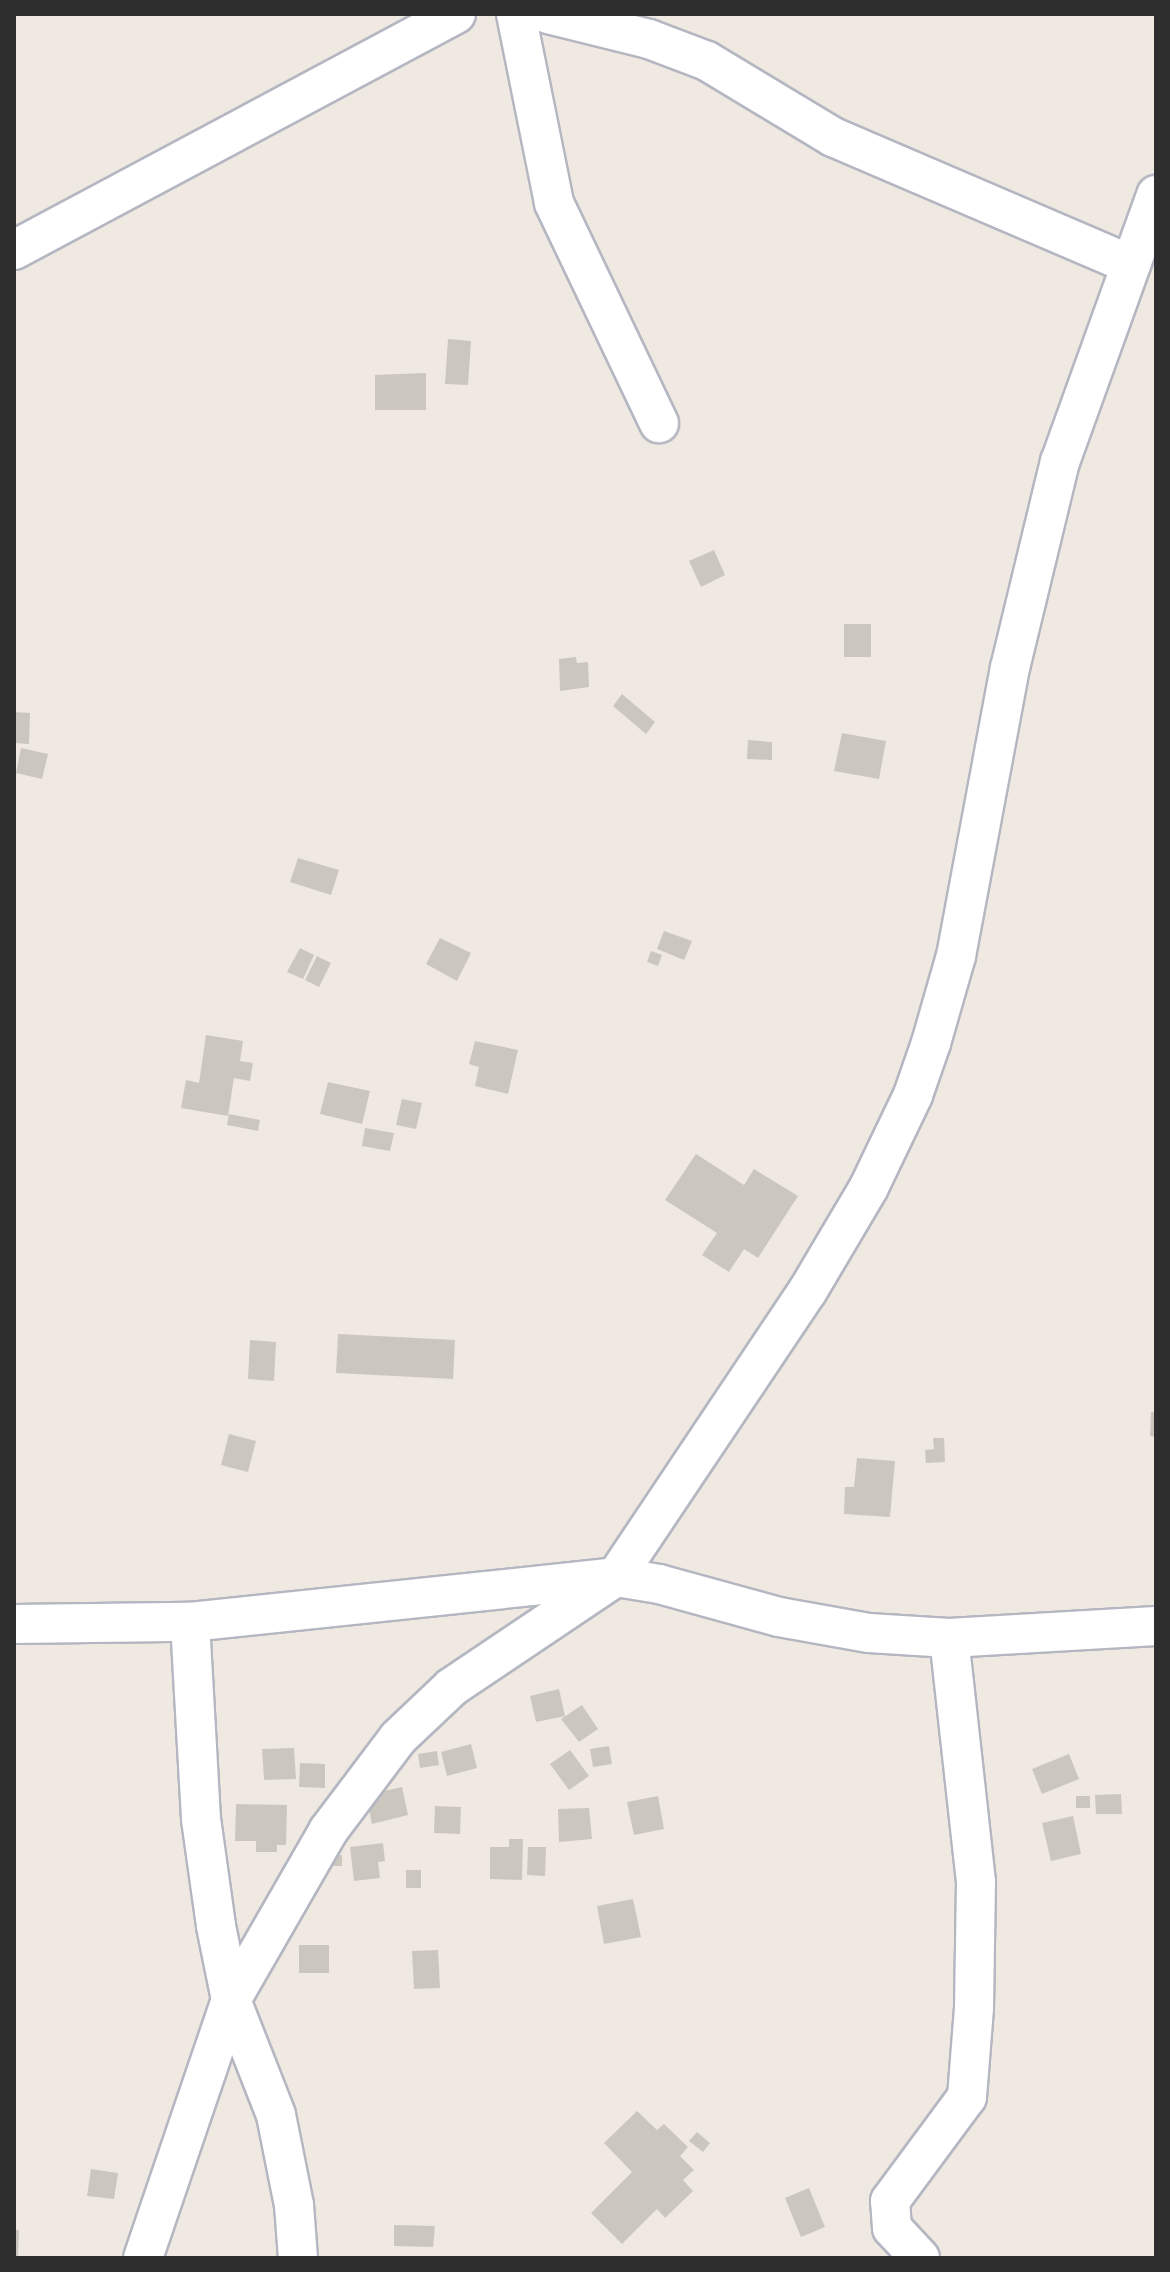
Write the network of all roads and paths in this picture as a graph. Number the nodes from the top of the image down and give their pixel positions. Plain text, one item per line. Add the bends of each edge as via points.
1 (456, 14) edge
2 (516, 14) edge
3 (548, 14) edge
4 (1156, 195) edge
5 (14, 250) edge
6 (1131, 265) junction
7 (659, 423) dead end
8 (616, 1577) junction
9 (190, 1622) junction
10 (14, 1624) edge
11 (1156, 1626) edge
12 (949, 1638) junction
13 (231, 2000) junction
14 (143, 2258) edge
15 (298, 2258) edge
16 (920, 2258) edge

1 - 5 street
2 - 7 street via 554,203
3 - 6 street via 649,39 707,61 833,137
4 - 6 street
6 - 8 street via 1060,462 1010,668 956,956 913,1095 869,1187 807,1292
8 - 9 street
8 - 12 street via 839,1628
8 - 13 street via 452,1687 398,1738 328,1831
9 - 10 street
9 - 13 street via 201,1819
11 - 12 street
12 - 16 street via 976,1882 974,2008 967,2097 890,2201 892,2228
13 - 14 street
13 - 15 street via 276,2115 294,2205

